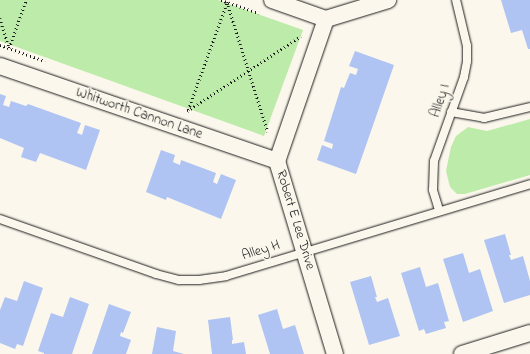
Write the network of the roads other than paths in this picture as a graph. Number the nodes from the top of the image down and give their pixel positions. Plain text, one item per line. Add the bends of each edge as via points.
1 (272, 0) edge
2 (388, 0) edge
3 (456, 0) edge
4 (326, 19) junction
5 (0, 66) edge
6 (530, 107) edge
7 (452, 112) junction
8 (277, 161) junction
9 (530, 184) edge
10 (439, 210) junction
11 (0, 219) edge
12 (304, 252) junction
13 (530, 333) edge
14 (335, 354) edge
15 (462, 354) edge

1 - 4 street
2 - 4 street
3 - 7 lane, Alley I via 468,46 467,61
4 - 8 street, Robert E Lee Drive
5 - 8 street, Whitworth Cannon Lane
6 - 7 lane via 484,118
7 - 10 lane, Alley I via 434,161 432,190
8 - 12 street, Robert E Lee Drive
9 - 10 lane, Alley H
10 - 12 lane, Alley H
11 - 12 lane, Alley H via 179,280 226,276
12 - 14 street, Robert E Lee Drive
13 - 15 street

